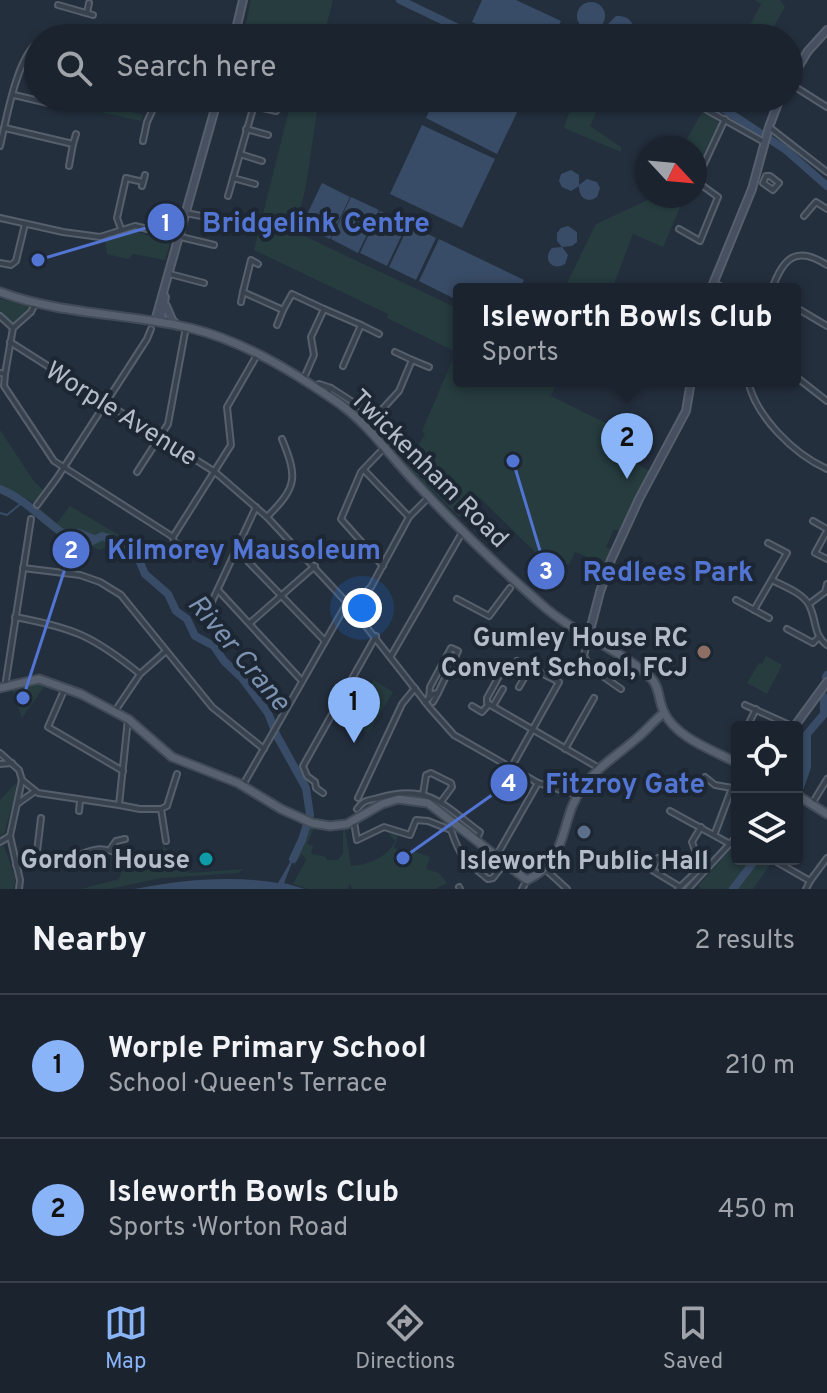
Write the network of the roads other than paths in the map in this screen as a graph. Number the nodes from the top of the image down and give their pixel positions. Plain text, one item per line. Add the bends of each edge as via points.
1 (243, 0) edge
2 (56, 3) edge
3 (89, 3) dead end
4 (237, 24) edge
5 (827, 30) edge
6 (803, 59) edge
7 (24, 64) edge
8 (803, 91) edge
9 (14, 95) junction
10 (24, 97) edge
11 (826, 105) edge
12 (152, 112) edge
13 (215, 112) edge
14 (251, 112) edge
15 (711, 112) edge
16 (775, 112) edge
17 (725, 119) junction
18 (5, 128) junction
19 (246, 129) junction
20 (76, 134) dead end
21 (268, 135) dead end
22 (766, 135) junction
23 (143, 141) dead end
24 (73, 144) junction
25 (0, 146) edge
26 (240, 154) junction
27 (262, 161) dead end
28 (69, 166) dead end
29 (827, 172) edge
30 (757, 174) junction
31 (145, 175) dead end
32 (766, 176) dead end
33 (233, 178) junction
34 (255, 184) dead end
35 (822, 194) dead end
36 (228, 196) dead end
37 (816, 202) junction
38 (827, 209) edge
39 (186, 213) junction
40 (804, 216) dead end
41 (0, 218) edge
42 (239, 223) dead end
43 (25, 224) junction
44 (121, 229) junction
45 (679, 229) dead end
46 (179, 236) junction
47 (214, 245) dead end
48 (244, 257) dead end
49 (251, 260) junction
50 (0, 263) edge
51 (258, 264) dead end
52 (827, 265) edge
53 (170, 274) junction
54 (204, 283) dead end
55 (713, 283) edge
56 (774, 283) edge
57 (0, 292) edge
58 (243, 292) junction
59 (165, 293) junction
60 (36, 302) junction
61 (241, 302) dead end
62 (165, 303) junction
63 (324, 309) junction
64 (283, 310) junction
65 (801, 311) edge
66 (0, 316) edge
67 (277, 325) dead end
68 (361, 325) junction
69 (154, 326) junction
70 (182, 326) junction
71 (827, 326) edge
72 (13, 328) junction
73 (379, 334) dead end
74 (10, 342) junction
75 (395, 352) dead end
76 (257, 355) junction
77 (412, 360) junction
78 (343, 366) dead end
79 (429, 367) dead end
80 (2, 373) edge
81 (302, 380) junction
82 (801, 381) edge
83 (319, 384) dead end
84 (691, 387) edge
85 (750, 387) edge
86 (329, 392) junction
87 (827, 401) edge
88 (106, 403) junction
89 (376, 417) junction
90 (366, 428) junction
91 (160, 437) junction
92 (282, 439) dead end
93 (381, 451) junction
94 (65, 467) junction
95 (827, 469) edge
96 (363, 470) junction
97 (137, 472) dead end
98 (215, 472) junction
99 (429, 497) junction
100 (37, 505) dead end
101 (256, 507) junction
102 (267, 517) junction
103 (409, 517) junction
104 (31, 519) dead end
105 (813, 521) dead end
106 (827, 530) edge
107 (463, 531) junction
108 (768, 543) dead end
109 (236, 549) junction
110 (827, 559) edge
111 (315, 566) junction
112 (383, 566) junction
113 (23, 568) junction
114 (772, 580) junction
115 (827, 584) edge
116 (510, 588) dead end
117 (218, 590) junction
118 (826, 593) edge
119 (281, 596) junction
120 (457, 599) dead end
121 (736, 600) dead end
122 (349, 604) junction
123 (809, 604) junction
124 (208, 610) dead end
125 (754, 610) junction
126 (15, 617) junction
127 (769, 618) dead end
128 (250, 623) junction
129 (787, 629) dead end
130 (376, 636) junction
131 (588, 638) junction
132 (818, 638) junction
133 (325, 641) junction
134 (827, 645) edge
135 (166, 652) junction
136 (391, 656) junction
137 (517, 661) dead end
138 (504, 667) dead end
139 (530, 668) junction
140 (140, 674) junction
141 (302, 681) junction
142 (826, 684) edge
143 (65, 687) junction
144 (519, 687) dead end
145 (3, 688) edge
146 (415, 688) junction
147 (503, 689) dead end
148 (621, 689) dead end
149 (432, 697) junction
150 (594, 698) dead end
151 (491, 705) junction
152 (745, 705) dead end
153 (472, 706) dead end
154 (756, 709) junction
155 (115, 711) junction
156 (664, 713) junction
157 (128, 719) junction
158 (750, 721) edge
159 (781, 721) edge
160 (798, 721) edge
161 (533, 729) junction
162 (264, 749) junction
163 (565, 749) junction
164 (0, 753) edge
165 (731, 760) edge
166 (12, 763) junction
167 (0, 764) edge
168 (510, 768) junction
169 (599, 768) junction
170 (123, 771) junction
171 (177, 774) dead end
172 (705, 777) dead end
173 (827, 779) edge
174 (22, 780) junction
175 (538, 783) junction
176 (243, 785) junction
177 (731, 788) edge
178 (34, 792) junction
179 (323, 793) dead end
180 (733, 793) edge
181 (423, 794) junction
182 (577, 795) junction
183 (803, 799) edge
184 (80, 801) junction
185 (441, 803) junction
186 (17, 804) junction
187 (812, 804) junction
188 (119, 805) junction
189 (161, 809) junction
190 (357, 809) junction
191 (79, 811) dead end
192 (670, 811) dead end
193 (827, 814) edge
194 (41, 818) dead end
195 (358, 819) junction
196 (701, 827) junction
197 (715, 833) junction
198 (10, 836) junction
199 (125, 839) dead end
200 (477, 839) junction
201 (166, 841) dead end
202 (0, 842) edge
203 (730, 844) joint
204 (110, 849) junction
205 (122, 855) dead end
206 (497, 855) junction
207 (36, 860) junction
208 (826, 860) edge
209 (505, 862) junction
210 (16, 865) junction
211 (782, 865) edge
212 (544, 868) junction
213 (660, 874) dead end
214 (527, 880) junction
215 (810, 881) junction
216 (679, 888) edge
217 (19, 889) edge
218 (522, 889) edge
219 (567, 889) edge
220 (688, 889) edge
221 (806, 889) edge

1 - 4 street
2 - 3 street via 90,14
5 - 6 street
7 - 9 street
8 - 11 street
9 - 10 street
9 - 18 street
12 - 23 street
13 - 39 street
14 - 19 street
15 - 17 street
16 - 22 street
17 - 22 street
17 - 45 street via 696,181 718,197 699,244
18 - 24 street
18 - 25 street
19 - 21 street
19 - 26 street
20 - 24 street
22 - 29 street
22 - 30 street
24 - 28 street
26 - 27 street
26 - 33 street
30 - 32 street
30 - 55 street
31 - 44 street via 143,184 126,178 117,218
33 - 34 street
33 - 36 street
35 - 37 street
37 - 38 street
37 - 40 street
39 - 42 street
39 - 46 street
41 - 43 street
43 - 44 street via 100,237
43 - 50 street via 16,261
44 - 46 street via 135,226
46 - 47 street
46 - 53 street
48 - 49 street
49 - 51 street
49 - 58 street
52 - 56 street via 808,255 790,259
53 - 54 street
53 - 59 street
57 - 60 main road, Twickenham Road
58 - 61 street
58 - 64 street
59 - 62 street
59 - 69 street
60 - 69 main road, Twickenham Road
60 - 72 street
62 - 69 street
62 - 70 street
63 - 64 street via 292,294
63 - 68 street
63 - 81 street via 311,337 314,355
64 - 67 street
65 - 71 street
66 - 72 street
68 - 73 street
68 - 78 street
69 - 70 main road, Twickenham Road
69 - 88 street
70 - 76 main road, Twickenham Road
70 - 91 street via 168,424
72 - 74 street
74 - 80 street
74 - 88 street, Worple Avenue
75 - 77 street
76 - 81 main road, Twickenham Road
76 - 98 street via 227,407 232,441
77 - 79 street
77 - 89 street via 399,391
80 - 94 street via 4,386 52,459
81 - 86 main road, Twickenham Road
82 - 87 street
83 - 86 street
84 - 131 street via 686,411 611,560
85 - 95 street via 767,421
86 - 89 street
86 - 90 main road, Twickenham Road
88 - 91 street, Worple Avenue
88 - 94 street
89 - 90 street
90 - 93 main road, Twickenham Road
91 - 97 street
91 - 98 street, Worple Avenue
92 - 102 street via 292,463 292,486
93 - 96 street
93 - 99 main road, Twickenham Road
94 - 98 street via 174,539
94 - 100 street
96 - 103 street
96 - 112 street via 341,519
98 - 101 street, Worple Avenue
99 - 103 street
99 - 107 main road, Twickenham Road
101 - 102 street, Worple Avenue
101 - 109 street
102 - 111 street, Worple Avenue
103 - 112 street
104 - 113 street
105 - 106 street
106 - 110 street via 815,553
107 - 131 main road, Twickenham Road via 549,611
107 - 136 street
108 - 114 street via 788,551
109 - 117 street
109 - 119 street
111 - 119 street
111 - 122 street, Worple Avenue
112 - 122 street via 371,587
113 - 126 street
113 - 135 street via 100,582 139,614
114 - 123 street
114 - 125 street
115 - 118 street
116 - 120 street via 489,616
117 - 124 street
117 - 128 street
118 - 123 street
119 - 128 street
119 - 133 street
121 - 125 street
122 - 130 street, Worple Avenue
122 - 133 street
123 - 132 street
125 - 127 street
126 - 140 street via 84,635
126 - 145 street
128 - 141 street
129 - 132 street via 813,643
130 - 136 street, Worple Avenue
130 - 179 street via 303,766
131 - 148 street via 584,656 591,668
131 - 156 main road, Twickenham Road via 651,678
132 - 134 street
133 - 141 street
135 - 140 street
135 - 162 street via 212,707
136 - 146 street, Worple Avenue
137 - 139 street
138 - 151 street via 487,698
139 - 144 street
139 - 161 street via 559,682
140 - 155 street
141 - 162 street
142 - 160 street
143 - 145 main road via 39,679
143 - 155 main road
143 - 170 street via 49,728
146 - 149 street, Worple Avenue
146 - 190 street via 398,711
147 - 151 street
149 - 149 street via 431,683 453,648 459,652
149 - 168 street, Worple Avenue via 454,735
150 - 163 street
151 - 153 street via 482,712
151 - 161 street
152 - 154 street
154 - 158 street
154 - 159 street
155 - 157 main road
156 - 165 main road, Twickenham Road via 693,740
156 - 169 main road
157 - 170 street
157 - 176 main road via 172,757
161 - 163 street
161 - 168 street
162 - 176 street
163 - 169 street
164 - 166 street
166 - 167 street
166 - 174 street
168 - 175 street, Worple Avenue
169 - 182 main road
170 - 188 street
171 - 189 street via 167,806
172 - 177 street
173 - 187 street
174 - 178 street
174 - 186 street
175 - 182 street, Worple Avenue
175 - 206 street
176 - 195 main road via 315,824
178 - 184 street
178 - 186 street
180 - 197 street
181 - 185 street
181 - 185 street via 428,774 441,778 452,785
181 - 190 street via 394,792 364,800
182 - 212 main road via 560,848
183 - 187 main road
184 - 188 street
184 - 191 street
185 - 200 street via 480,832
186 - 198 street
187 - 193 main road
188 - 189 street
189 - 201 street
190 - 195 street
192 - 196 street
194 - 207 street
195 - 200 main road via 391,801 419,801
195 - 209 street via 357,840 384,827 410,835 416,820 447,828 465,861 488,879
196 - 197 street
196 - 216 street via 692,842 700,864
197 - 203 street
198 - 202 street
198 - 210 street
199 - 204 street
200 - 206 main road
203 - 220 street
204 - 205 street
204 - 207 street
206 - 209 main road
207 - 210 street
208 - 215 street
209 - 214 main road
210 - 217 street
211 - 215 street
212 - 214 main road
212 - 219 street
213 - 216 street
214 - 218 street
215 - 221 street

